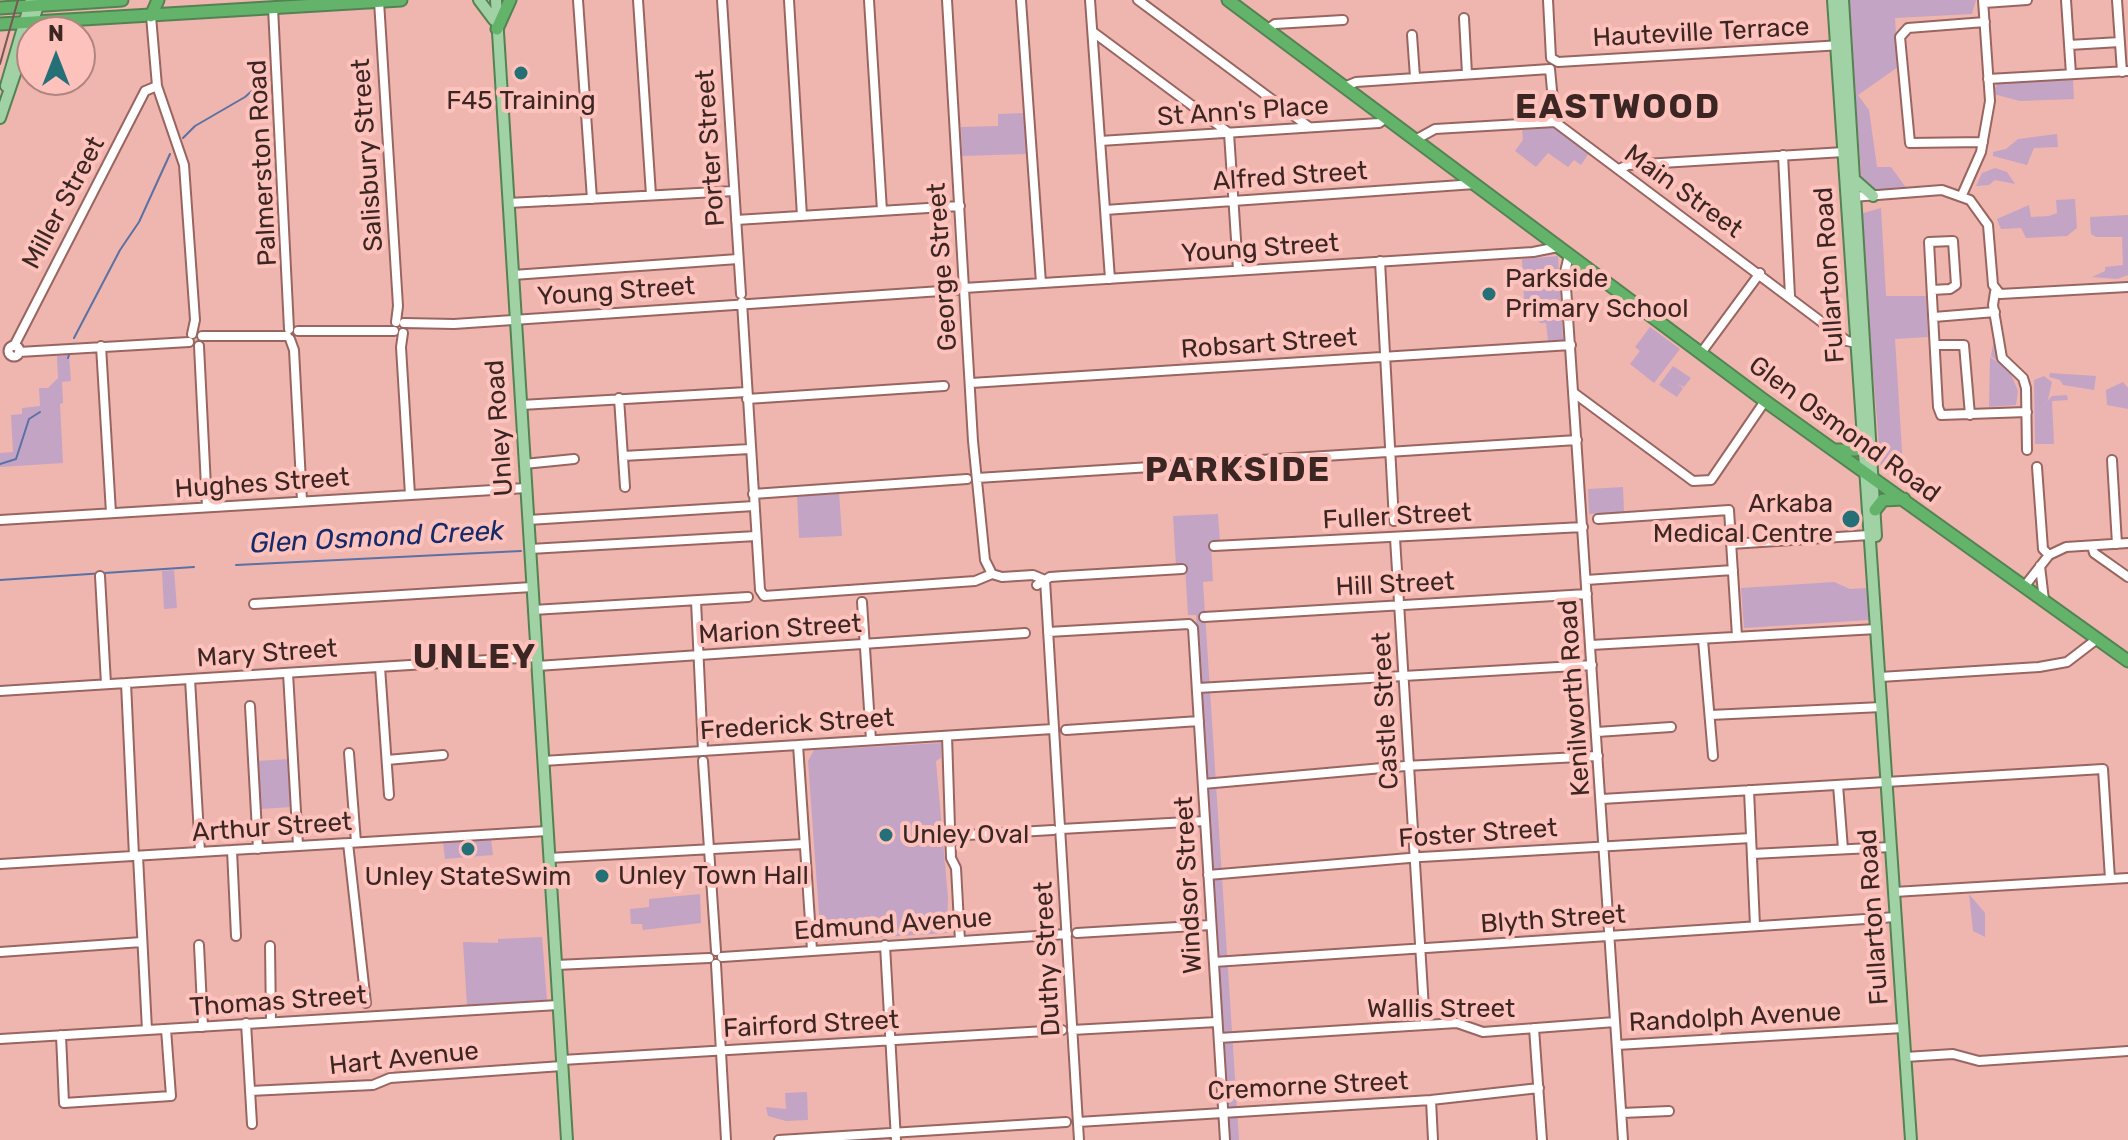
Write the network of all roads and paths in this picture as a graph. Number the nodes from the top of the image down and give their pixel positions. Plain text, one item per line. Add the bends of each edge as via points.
1 (122, 0) edge
2 (158, 0) edge
3 (401, 0) edge
4 (479, 0) edge
5 (496, 0) edge
6 (510, 0) edge
7 (578, 0) edge
8 (638, 0) edge
9 (722, 0) edge
10 (789, 0) edge
11 (869, 0) edge
12 (947, 0) edge
13 (1021, 0) edge
14 (1090, 0) edge
15 (1138, 0) edge
16 (1548, 0) edge
17 (1833, 0) edge
18 (1843, 0) edge
19 (2027, 0) edge
20 (2066, 0) edge
21 (2117, 0) edge
22 (379, 1) edge
23 (1231, 1) edge
24 (1984, 2) edge
25 (35, 3) edge
26 (80, 3) junction
27 (230, 6) edge
28 (0, 8) edge
29 (273, 8) junction
30 (87, 16) edge
31 (151, 16) junction
32 (1464, 18) dead end
33 (96, 19) edge
34 (1343, 20) dead end
35 (1985, 22) junction
36 (497, 29) junction
37 (1268, 29) junction
38 (1093, 32) junction
39 (1412, 35) dead end
40 (2120, 42) junction
41 (1841, 45) junction
42 (2069, 45) junction
43 (16, 60) edge
44 (16, 65) edge
45 (1554, 65) junction
46 (2125, 71) edge
47 (1467, 74) junction
48 (2071, 74) junction
49 (1415, 77) junction
50 (1988, 79) junction
51 (157, 86) junction
52 (1344, 87) junction
53 (0, 107) edge
54 (0, 118) edge
55 (1386, 118) junction
56 (1555, 122) junction
57 (1309, 127) junction
58 (1229, 133) junction
59 (1415, 140) junction
60 (1100, 141) junction
61 (1983, 142) junction
62 (1844, 152) junction
63 (1783, 155) junction
64 (1619, 169) junction
65 (1854, 179) junction
66 (1477, 184) junction
67 (734, 191) junction
68 (651, 195) junction
69 (1962, 195) junction
70 (1877, 196) junction
71 (1851, 197) junction
72 (592, 199) junction
73 (1234, 201) junction
74 (508, 203) junction
75 (960, 206) junction
76 (1105, 210) junction
77 (882, 211) junction
78 (802, 216) junction
79 (1857, 217) junction
80 (736, 220) junction
81 (1537, 231) junction
82 (1558, 247) junction
83 (1533, 252) junction
84 (1569, 255) junction
85 (738, 259) junction
86 (1380, 261) junction
87 (1238, 270) junction
88 (1760, 273) junction
89 (513, 275) junction
90 (1110, 279) junction
91 (1041, 283) junction
92 (2128, 287) edge
93 (960, 289) junction
94 (1932, 290) junction
95 (1995, 292) junction
96 (1790, 296) junction
97 (741, 298) junction
98 (1995, 312) junction
99 (1934, 317) junction
100 (515, 320) junction
101 (399, 327) junction
102 (293, 334) junction
103 (196, 340) junction
104 (1862, 344) junction
105 (1571, 345) junction
106 (1935, 345) junction
107 (101, 346) junction
108 (10, 350) edge
109 (1701, 353) junction
110 (1385, 357) junction
111 (971, 383) junction
112 (944, 386) dead end
113 (1574, 393) junction
114 (747, 396) junction
115 (619, 398) junction
116 (1765, 401) junction
117 (521, 405) junction
118 (2027, 412) junction
119 (1970, 415) junction
120 (1577, 440) junction
121 (1863, 442) junction
122 (750, 449) junction
123 (1835, 450) junction
124 (2027, 450) dead end
125 (1390, 453) junction
126 (623, 456) junction
127 (574, 459) dead end
128 (2112, 460) dead end
129 (524, 464) junction
130 (2037, 467) dead end
131 (1869, 475) junction
132 (977, 478) junction
133 (967, 479) dead end
134 (625, 487) dead end
135 (526, 488) junction
136 (753, 494) junction
137 (410, 495) junction
138 (1904, 499) junction
139 (302, 501) junction
140 (754, 506) junction
141 (207, 507) junction
142 (1875, 510) junction
143 (111, 513) junction
144 (1598, 519) dead end
145 (0, 520) edge
146 (528, 520) junction
147 (1394, 521) dead end
148 (1583, 527) junction
149 (1869, 535) junction
150 (756, 536) junction
151 (1395, 538) junction
152 (2128, 543) edge
153 (1731, 544) junction
154 (2117, 544) junction
155 (1214, 546) dead end
156 (2092, 546) junction
157 (530, 549) junction
158 (2046, 552) junction
159 (2040, 565) junction
160 (1182, 569) dead end
161 (1733, 570) junction
162 (100, 576) dead end
163 (987, 576) junction
164 (2128, 577) edge
165 (1586, 580) junction
166 (1041, 583) junction
167 (532, 587) junction
168 (2024, 587) junction
169 (1587, 594) junction
170 (1875, 594) junction
171 (748, 597) dead end
172 (696, 601) junction
173 (862, 602) dead end
174 (2044, 602) junction
175 (254, 604) dead end
176 (1400, 605) junction
177 (533, 610) junction
178 (1204, 617) dead end
179 (1877, 629) junction
180 (1048, 632) junction
181 (1025, 633) dead end
182 (1737, 636) junction
183 (2097, 639) junction
184 (1703, 640) junction
185 (865, 645) junction
186 (1591, 645) junction
187 (697, 655) junction
188 (536, 661) junction
189 (2128, 661) edge
190 (1592, 665) junction
191 (380, 667) junction
192 (288, 673) junction
193 (1403, 676) junction
194 (1880, 677) junction
195 (190, 679) junction
196 (126, 683) junction
197 (106, 684) junction
198 (1198, 688) junction
199 (0, 691) edge
200 (250, 706) dead end
201 (1882, 707) junction
202 (1710, 715) junction
203 (1199, 721) junction
204 (1671, 727) dead end
205 (1053, 729) junction
206 (1066, 730) dead end
207 (1597, 732) junction
208 (947, 736) junction
209 (871, 740) junction
210 (798, 745) junction
211 (349, 753) dead end
212 (443, 755) dead end
213 (703, 756) junction
214 (1598, 756) junction
215 (1713, 756) dead end
216 (387, 760) junction
217 (543, 761) junction
218 (1409, 766) junction
219 (1887, 783) junction
220 (1203, 784) junction
221 (1838, 785) junction
222 (1749, 790) junction
223 (389, 795) dead end
224 (1602, 799) junction
225 (1205, 821) junction
226 (1057, 830) junction
227 (547, 831) junction
228 (950, 836) junction
229 (1751, 838) junction
230 (352, 843) junction
231 (804, 844) junction
232 (298, 846) junction
233 (1605, 846) junction
234 (1891, 847) junction
235 (258, 849) junction
236 (711, 849) junction
237 (1843, 849) junction
238 (232, 850) junction
239 (200, 852) junction
240 (1752, 854) junction
241 (136, 856) junction
242 (549, 858) junction
243 (1416, 858) junction
244 (0, 864) edge
245 (1208, 875) junction
246 (2128, 878) edge
247 (2110, 879) junction
248 (1894, 892) junction
249 (1896, 917) junction
250 (1211, 925) junction
251 (1755, 926) junction
252 (1077, 933) dead end
253 (1067, 934) junction
254 (1610, 935) junction
255 (236, 936) dead end
256 (960, 941) junction
257 (142, 942) junction
258 (199, 945) dead end
259 (885, 945) junction
260 (270, 946) dead end
261 (1421, 949) junction
262 (812, 950) junction
263 (0, 952) edge
264 (716, 958) junction
265 (1214, 962) junction
266 (556, 965) junction
267 (366, 1003) dead end
268 (558, 1005) junction
269 (271, 1022) junction
270 (1217, 1022) junction
271 (1615, 1022) junction
272 (246, 1023) junction
273 (1425, 1025) junction
274 (203, 1027) junction
275 (1534, 1028) junction
276 (1903, 1028) junction
277 (166, 1029) junction
278 (147, 1030) junction
279 (1062, 1030) dead end
280 (1072, 1030) junction
281 (61, 1035) junction
282 (1219, 1038) junction
283 (0, 1039) edge
284 (891, 1041) junction
285 (1617, 1045) junction
286 (721, 1051) junction
287 (2128, 1051) edge
288 (1905, 1057) junction
289 (562, 1063) junction
290 (1539, 1088) junction
291 (250, 1091) junction
292 (1431, 1100) junction
293 (1669, 1111) dead end
294 (1223, 1113) junction
295 (1622, 1113) junction
296 (1066, 1122) dead end
297 (1078, 1122) junction
298 (252, 1124) dead end
299 (896, 1137) edge
300 (567, 1140) edge
301 (727, 1140) edge
302 (779, 1140) edge
303 (1079, 1140) edge
304 (1225, 1140) edge
305 (1433, 1140) edge
306 (1542, 1140) edge
307 (1623, 1140) edge
308 (1911, 1140) edge

1 - 26 highway
2 - 31 highway
3 - 22 highway
4 - 36 main road
5 - 36 main road, Unley Road
6 - 36 highway
7 - 72 street
8 - 68 street
9 - 67 street, Porter Street
10 - 78 street
11 - 77 street
12 - 75 street, George Street
13 - 91 street
14 - 38 street
15 - 57 street
16 - 45 street
17 - 41 main road, Fullarton Road
18 - 41 main road, Fullarton Road
19 - 24 street
20 - 42 street
21 - 40 street
22 - 29 highway
22 - 101 street, Salisbury Street
23 - 37 highway, Glen Osmond Road
24 - 35 street
25 - 26 highway
25 - 28 highway
26 - 30 highway via 75,10
27 - 29 highway
27 - 31 highway
29 - 102 street, Palmerston Road
31 - 33 highway
31 - 51 street
32 - 47 street
34 - 37 street via 1275,24
35 - 50 street
35 - 61 street via 1908,28 1900,37 1910,143
36 - 74 main road, Unley Road
37 - 52 highway, Glen Osmond Road
38 - 58 street
38 - 60 street
39 - 49 street
40 - 42 street
40 - 46 street
41 - 45 street, Hauteville Terrace
41 - 62 main road, Fullarton Road
41 - 65 main road, Fullarton Road
42 - 48 street
43 - 53 main road
44 - 54 main road
45 - 47 street, Hauteville Terrace
45 - 56 street
46 - 48 street
47 - 49 street, Hauteville Terrace
48 - 50 street
49 - 52 street, Hauteville Terrace
50 - 61 street
51 - 103 street via 184,165
51 - 108 street, Miller Street via 145,91
52 - 55 highway, Glen Osmond Road
55 - 57 street, St Ann's Place via 1379,123
55 - 59 highway, Glen Osmond Road
56 - 59 street via 1435,129
56 - 64 street, Main Street
57 - 58 street, St Ann's Place
58 - 60 street, St Ann's Place
58 - 73 street
59 - 66 highway, Glen Osmond Road
60 - 76 street
61 - 69 street
62 - 63 street
62 - 71 main road, Fullarton Road
63 - 64 street
63 - 96 street
64 - 88 street, Main Street
65 - 70 main road
65 - 71 main road, Fullarton Road
66 - 73 street, Alfred Street
66 - 81 highway, Glen Osmond Road
67 - 68 street
67 - 80 street, Porter Street
68 - 72 street
69 - 70 street via 1942,190
69 - 95 street via 1988,225
70 - 71 street
70 - 79 street
71 - 79 main road, Fullarton Road
71 - 104 main road, Fullarton Road
72 - 74 street
73 - 76 street, Alfred Street
73 - 87 street
74 - 89 main road, Unley Road
75 - 77 street
75 - 93 street, George Street
76 - 90 street
77 - 78 street
78 - 80 street
79 - 104 main road, Fullarton Road
80 - 85 street, Porter Street
81 - 82 highway, Glen Osmond Road
81 - 83 street
82 - 83 street, Young Street
82 - 84 highway, Glen Osmond Road
83 - 86 street, Young Street
84 - 105 street, Kenilworth Road via 1565,262
84 - 109 highway, Glen Osmond Road
85 - 89 street
85 - 97 street, Porter Street
86 - 87 street, Young Street
86 - 110 street
87 - 90 street, Young Street
88 - 96 street, Main Street
88 - 109 street
89 - 100 main road, Unley Road
90 - 91 street, Young Street
91 - 93 street, Young Street
92 - 95 street
93 - 97 street, Young Street
93 - 111 street, George Street
94 - 94 street via 1956,285 1953,241 1929,242
94 - 99 street
95 - 98 street
96 - 104 street, Main Street via 1847,341
97 - 100 street, Young Street
97 - 114 street, Porter Street
98 - 99 street
98 - 118 street via 2002,358 2023,378
99 - 106 street
100 - 101 street, Young Street
100 - 117 main road, Unley Road
101 - 102 street, Young Street
101 - 137 street, Salisbury Street
102 - 103 street, Young Street
102 - 139 street, Palmerston Road
103 - 107 street, Young Street
103 - 141 street
104 - 121 main road, Fullarton Road
104 - 131 main road, Fullarton Road
105 - 110 street, Robsart Street
105 - 113 street, Kenilworth Road
106 - 119 street via 1964,345
106 - 119 street via 1940,413
107 - 108 street, Young Street
107 - 143 street
109 - 116 highway, Glen Osmond Road
110 - 111 street, Robsart Street
110 - 125 street
111 - 132 street, George Street
112 - 114 street
113 - 116 street via 1693,481 1711,480
113 - 120 street, Kenilworth Road
114 - 115 street
114 - 122 street, Porter Street
115 - 117 street
115 - 126 street
116 - 123 highway, Glen Osmond Road
117 - 129 main road, Unley Road
118 - 119 street
118 - 124 street
120 - 125 street
120 - 148 street, Kenilworth Road
121 - 123 highway via 1856,450
121 - 131 main road, Fullarton Road
122 - 126 street
122 - 136 street, Porter Street
123 - 131 highway, Glen Osmond Road
125 - 132 street
125 - 147 street
126 - 134 street
127 - 129 street
128 - 154 street
129 - 135 main road, Unley Road
130 - 158 street
131 - 138 highway, Glen Osmond Road
131 - 142 main road, Fullarton Road
131 - 149 main road, Fullarton Road
132 - 163 street, George Street
133 - 136 street
135 - 137 street, Hughes Street
135 - 146 main road, Unley Road
136 - 140 street, Porter Street
137 - 139 street, Hughes Street
138 - 142 highway via 1883,500
138 - 168 highway, Glen Osmond Road
139 - 141 street, Hughes Street
140 - 146 street
140 - 150 street, Porter Street
141 - 143 street, Hughes Street
142 - 170 main road, Fullarton Road
143 - 145 street, Hughes Street
144 - 153 street via 1729,510
146 - 157 main road, Unley Road
148 - 151 street, Fuller Street
148 - 165 street, Kenilworth Road
149 - 153 street
149 - 170 main road, Fullarton Road
150 - 157 street
150 - 163 street, Porter Street via 762,594 865,590
151 - 155 street, Fuller Street
151 - 176 street, Castle Street
152 - 154 street
153 - 161 street
154 - 156 street
156 - 158 street
156 - 164 street
157 - 167 main road, Unley Road
158 - 159 street
159 - 168 street
159 - 174 street
160 - 166 street via 1064,576
161 - 165 street
161 - 182 street
162 - 197 street
163 - 166 street via 991,581
165 - 169 street, Kenilworth Road
166 - 180 street, Duthy Street
167 - 175 street
167 - 177 main road, Unley Road
168 - 174 highway, Glen Osmond Road
169 - 176 street, Hill Street
169 - 186 street, Kenilworth Road
170 - 179 main road, Fullarton Road
171 - 172 street
172 - 177 street
172 - 187 street
173 - 185 street
174 - 183 highway, Glen Osmond Road
176 - 178 street, Hill Street
176 - 193 street, Castle Street
177 - 188 main road, Unley Road
179 - 182 street
179 - 194 main road, Fullarton Road
180 - 198 street, Windsor Street via 1189,624
180 - 205 street, Duthy Street
181 - 185 street, Marion Street
182 - 184 street
183 - 189 highway, Glen Osmond Road
183 - 194 street via 2067,662 2039,667
184 - 186 street
184 - 202 street
185 - 187 street, Marion Street
185 - 209 street
186 - 190 street, Kenilworth Road
187 - 188 street, Marion Street
187 - 213 street
188 - 191 street, Mary Street
188 - 217 main road, Unley Road
190 - 193 street
190 - 207 street, Kenilworth Road
191 - 192 street, Mary Street
191 - 216 street
192 - 195 street, Mary Street
192 - 232 street
193 - 198 street
193 - 218 street, Castle Street
194 - 201 main road, Fullarton Road
195 - 196 street, Mary Street
195 - 239 street
196 - 197 street, Mary Street
196 - 241 street
197 - 199 street, Mary Street
198 - 203 street, Windsor Street
200 - 235 street
201 - 202 street
201 - 219 main road, Fullarton Road
202 - 215 street
203 - 206 street
203 - 220 street, Windsor Street
204 - 207 street
205 - 208 street, Frederick Street
205 - 226 street, Duthy Street
207 - 214 street, Kenilworth Road
208 - 209 street, Frederick Street
208 - 228 street
209 - 210 street, Frederick Street
210 - 213 street, Frederick Street
210 - 231 street
211 - 230 street
212 - 216 street
213 - 217 street, Frederick Street
213 - 236 street
214 - 218 street
214 - 224 street, Kenilworth Road
216 - 223 street
217 - 227 main road, Unley Road
218 - 220 street
218 - 243 street, Castle Street
219 - 221 street
219 - 234 main road, Fullarton Road
219 - 247 street via 2103,769
220 - 225 street, Windsor Street
221 - 222 street
221 - 237 street
222 - 224 street
222 - 229 street
224 - 233 street, Kenilworth Road
225 - 226 street
225 - 245 street, Windsor Street
226 - 228 street
226 - 253 street, Duthy Street
227 - 230 street, Arthur Street
227 - 242 main road, Unley Road
228 - 256 street
229 - 233 street, Foster Street
229 - 240 street
230 - 232 street, Arthur Street
230 - 267 street
231 - 236 street
231 - 262 street
232 - 235 street, Arthur Street
233 - 243 street, Foster Street
233 - 254 street, Kenilworth Road
234 - 237 street
234 - 248 main road, Fullarton Road
235 - 238 street, Arthur Street
236 - 242 street
236 - 264 street
237 - 240 street
238 - 239 street, Arthur Street
238 - 255 street
239 - 241 street, Arthur Street
240 - 251 street
241 - 244 street, Arthur Street
241 - 257 street
242 - 266 main road, Unley Road
243 - 245 street, Foster Street
243 - 261 street, Castle Street
245 - 250 street, Windsor Street
246 - 247 street
247 - 248 street
248 - 249 main road, Fullarton Road
249 - 251 street, Blyth Street
249 - 276 main road, Fullarton Road
250 - 252 street
250 - 265 street, Windsor Street
251 - 254 street, Blyth Street
253 - 256 street, Edmund Avenue
253 - 280 street, Duthy Street
254 - 261 street, Blyth Street
254 - 271 street, Kenilworth Road
256 - 259 street, Edmund Avenue
257 - 263 street
257 - 278 street
258 - 274 street
259 - 262 street, Edmund Avenue
259 - 284 street
260 - 269 street
261 - 265 street, Blyth Street
261 - 273 street, Castle Street
262 - 264 street, Edmund Avenue
264 - 266 street, Edmund Avenue
264 - 286 street
265 - 270 street, Windsor Street
266 - 268 main road, Unley Road
268 - 269 street, Thomas Street
268 - 289 main road, Unley Road
269 - 272 street, Thomas Street
270 - 280 street
270 - 282 street, Windsor Street
271 - 275 street, Wallis Street
271 - 285 street, Kenilworth Road
272 - 274 street, Thomas Street
272 - 291 street
273 - 275 street, Wallis Street via 1457,1023 1483,1032
273 - 282 street, Wallis Street
274 - 277 street, Thomas Street
275 - 290 street
276 - 285 street, Randolph Avenue
276 - 288 main road, Fullarton Road
277 - 278 street, Thomas Street
277 - 281 street via 171,1096 64,1103
278 - 281 street, Thomas Street
279 - 284 street, Fairford Street
280 - 297 street, Duthy Street
281 - 283 street, Thomas Street
282 - 294 street, Windsor Street
284 - 286 street, Fairford Street
284 - 299 street
285 - 295 street, Kenilworth Road
286 - 289 street, Fairford Street
286 - 301 street
287 - 288 street via 1979,1061 1953,1054
288 - 308 main road, Fullarton Road
289 - 291 street, Hart Avenue via 390,1078 373,1085
289 - 300 main road, Unley Road
290 - 292 street, Cremorne Street
290 - 306 street
291 - 298 street
292 - 294 street, Cremorne Street
292 - 305 street
293 - 295 street
294 - 297 street, Cremorne Street
294 - 304 street, Windsor Street
295 - 307 street, Kenilworth Road
296 - 299 street
297 - 303 street, Duthy Street
299 - 302 street

